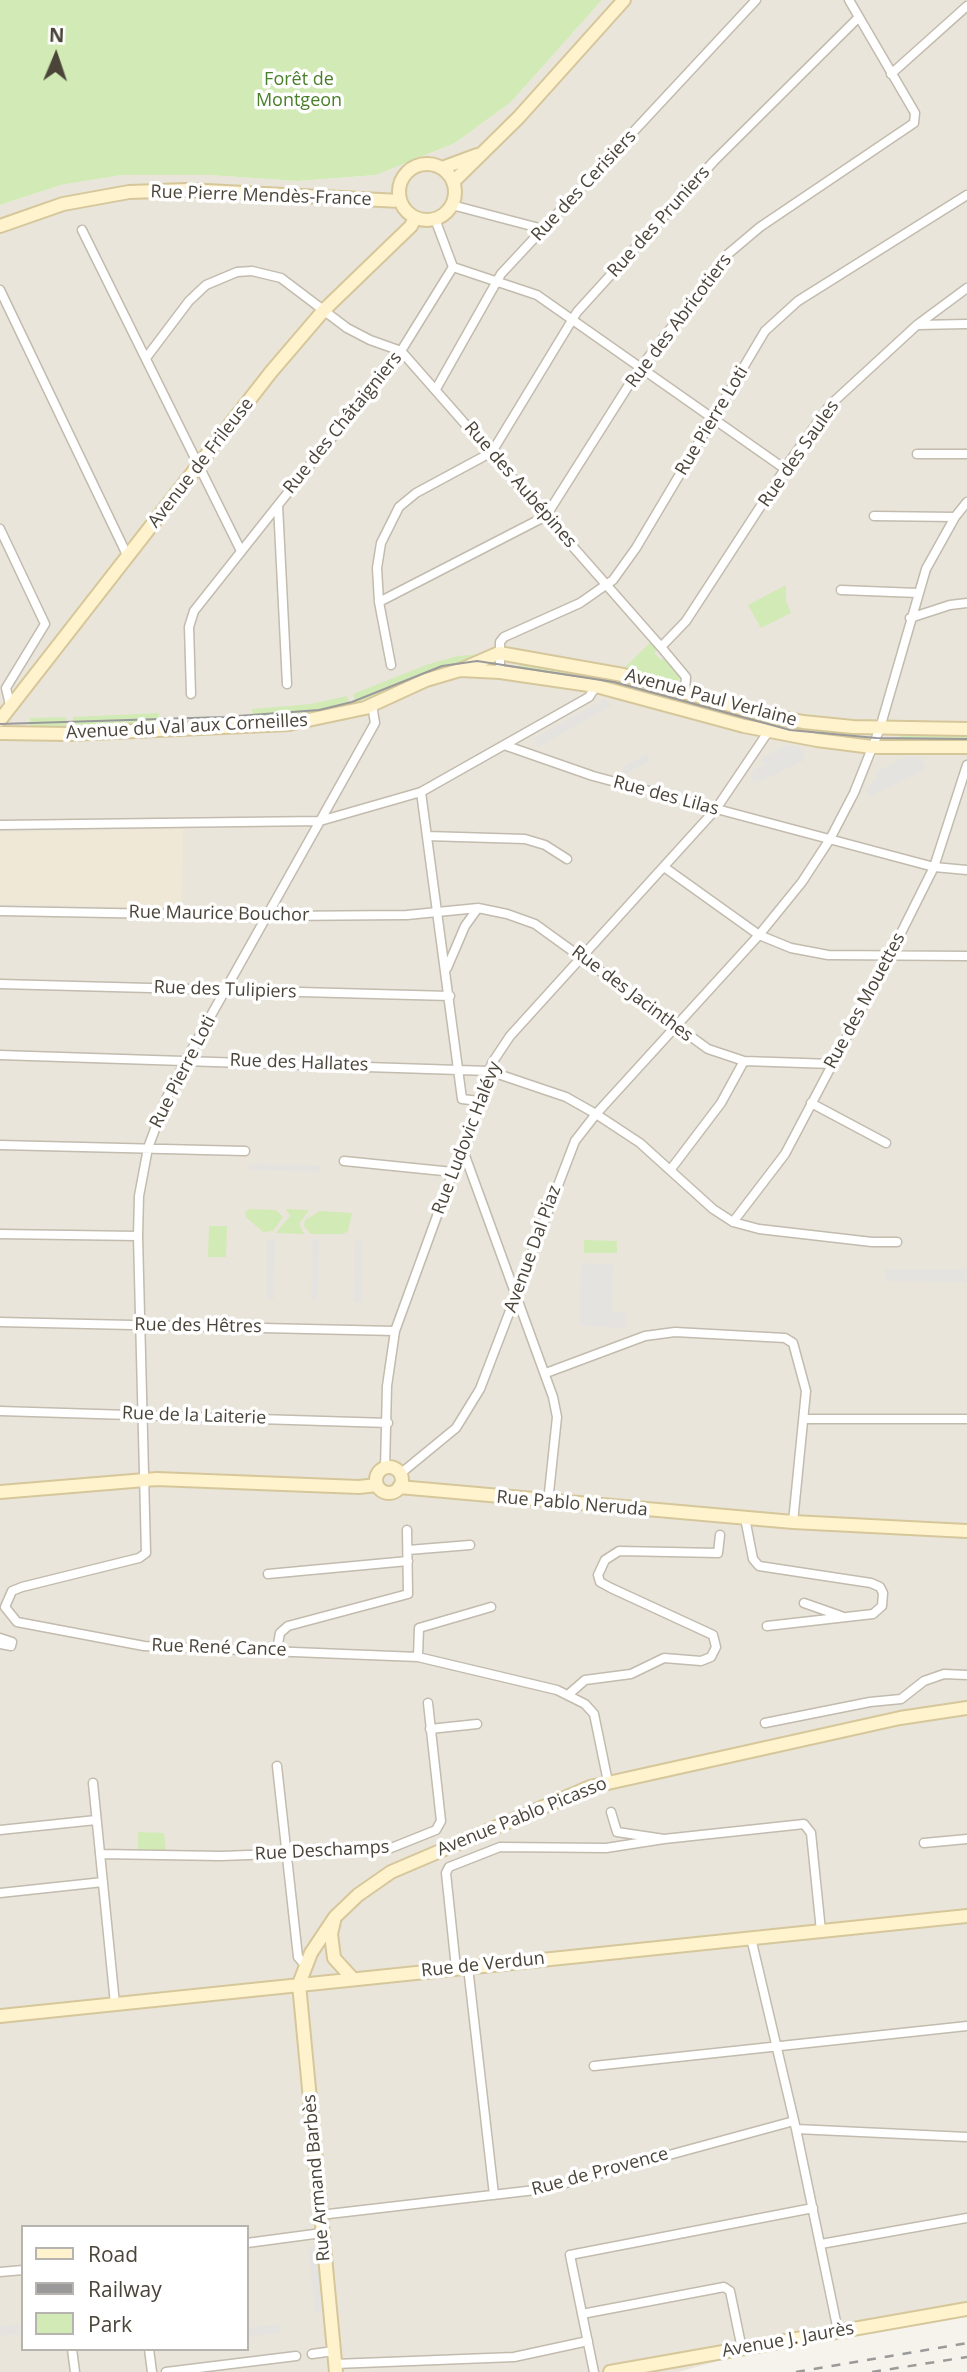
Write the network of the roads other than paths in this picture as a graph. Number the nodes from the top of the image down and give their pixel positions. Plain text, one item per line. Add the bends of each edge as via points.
1 (624, 0) edge
2 (755, 0) edge
3 (849, 0) edge
4 (967, 6) edge
5 (859, 17) junction
6 (891, 74) junction
7 (481, 154) junction
8 (442, 168) junction
9 (453, 182) junction
10 (967, 195) edge
11 (400, 201) junction
12 (452, 205) junction
13 (415, 218) junction
14 (435, 219) junction
15 (0, 226) edge
16 (544, 229) junction
17 (82, 230) dead end
18 (453, 267) junction
19 (497, 280) junction
20 (967, 288) edge
21 (0, 290) edge
22 (324, 310) junction
23 (572, 317) junction
24 (967, 324) edge
25 (917, 325) junction
26 (401, 351) junction
27 (145, 358) junction
28 (640, 368) junction
29 (436, 389) junction
30 (713, 420) junction
31 (492, 452) junction
32 (917, 454) dead end
33 (967, 454) edge
34 (198, 466) junction
35 (785, 469) junction
36 (967, 502) edge
37 (278, 505) junction
38 (547, 516) junction
39 (874, 516) dead end
40 (955, 517) junction
41 (0, 529) edge
42 (241, 551) junction
43 (128, 557) junction
44 (608, 586) junction
45 (841, 590) dead end
46 (918, 593) junction
47 (379, 602) junction
48 (967, 604) edge
49 (910, 618) junction
50 (661, 647) junction
51 (499, 653) junction
52 (391, 665) dead end
53 (460, 670) junction
54 (500, 672) junction
55 (287, 684) dead end
56 (596, 686) junction
57 (685, 691) junction
58 (191, 694) dead end
59 (10, 705) junction
60 (372, 705) junction
61 (0, 720) edge
62 (880, 728) junction
63 (967, 730) edge
64 (768, 732) junction
65 (0, 733) edge
66 (504, 745) junction
67 (872, 747) junction
68 (967, 747) edge
69 (967, 765) edge
70 (421, 792) junction
71 (716, 809) junction
72 (320, 821) junction
73 (0, 825) edge
74 (427, 836) junction
75 (830, 839) junction
76 (567, 859) dead end
77 (664, 867) junction
78 (934, 867) junction
79 (967, 870) edge
80 (478, 908) junction
81 (0, 911) edge
82 (437, 912) junction
83 (267, 915) junction
84 (759, 934) junction
85 (582, 956) junction
86 (890, 956) junction
87 (967, 956) edge
88 (446, 971) junction
89 (0, 984) edge
90 (226, 990) junction
91 (450, 996) junction
92 (675, 1028) junction
93 (0, 1055) edge
94 (186, 1060) junction
95 (744, 1061) junction
96 (832, 1064) junction
97 (459, 1068) junction
98 (489, 1071) junction
99 (479, 1101) junction
100 (811, 1103) junction
101 (596, 1114) junction
102 (886, 1143) dead end
103 (0, 1145) edge
104 (148, 1148) junction
105 (245, 1151) dead end
106 (464, 1153) junction
107 (344, 1161) dead end
108 (671, 1169) junction
109 (453, 1172) junction
110 (733, 1222) junction
111 (0, 1234) edge
112 (138, 1236) junction
113 (897, 1242) dead end
114 (516, 1294) junction
115 (0, 1322) edge
116 (142, 1325) junction
117 (395, 1331) junction
118 (546, 1373) junction
119 (0, 1411) edge
120 (144, 1415) junction
121 (805, 1419) junction
122 (967, 1419) edge
123 (388, 1423) junction
124 (385, 1468) junction
125 (146, 1480) junction
126 (400, 1481) junction
127 (377, 1485) junction
128 (0, 1492) edge
129 (548, 1502) junction
130 (746, 1518) junction
131 (793, 1522) junction
132 (407, 1530) dead end
133 (967, 1531) edge
134 (720, 1535) dead end
135 (470, 1545) dead end
136 (408, 1550) junction
137 (408, 1561) junction
138 (268, 1574) dead end
139 (804, 1603) dead end
140 (491, 1607) dead end
141 (3, 1608) edge
142 (844, 1618) junction
143 (767, 1626) dead end
144 (0, 1637) edge
145 (0, 1644) edge
146 (277, 1649) junction
147 (418, 1657) junction
148 (967, 1675) edge
149 (569, 1694) junction
150 (428, 1703) dead end
151 (967, 1708) edge
152 (765, 1723) dead end
153 (477, 1724) dead end
154 (430, 1729) junction
155 (277, 1766) dead end
156 (608, 1782) junction
157 (93, 1783) dead end
158 (611, 1812) dead end
159 (96, 1820) junction
160 (0, 1830) edge
161 (664, 1839) junction
162 (967, 1839) edge
163 (924, 1843) dead end
164 (100, 1854) junction
165 (286, 1855) junction
166 (103, 1882) junction
167 (0, 1893) edge
168 (967, 1916) edge
169 (335, 1917) junction
170 (821, 1931) junction
171 (751, 1938) junction
172 (306, 1966) junction
173 (462, 1967) junction
174 (353, 1979) junction
175 (299, 1984) junction
176 (115, 2004) junction
177 (0, 2016) edge
178 (967, 2026) edge
179 (777, 2047) junction
180 (594, 2066) dead end
181 (795, 2125) junction
182 (967, 2137) edge
183 (494, 2194) junction
184 (813, 2208) junction
185 (320, 2215) junction
186 (967, 2218) edge
187 (322, 2233) junction
188 (248, 2243) edge
189 (821, 2244) junction
190 (21, 2270) edge
191 (0, 2272) edge
192 (967, 2309) edge
193 (582, 2314) junction
194 (838, 2331) junction
195 (588, 2341) junction
196 (741, 2348) junction
197 (72, 2351) edge
198 (149, 2351) edge
199 (312, 2354) dead end
200 (296, 2356) dead end
201 (335, 2362) edge
202 (75, 2372) edge
203 (152, 2372) edge
204 (166, 2372) edge
205 (594, 2372) edge
206 (610, 2372) edge

1 - 7 street
2 - 16 street, Rue des Cerisiers
3 - 5 street
4 - 6 street
5 - 6 street
5 - 23 street, Rue des Pruniers via 714,161
6 - 28 street, Rue des Abricotiers via 915,113 914,123 760,227 728,254
7 - 8 street
7 - 9 street
8 - 9 street
8 - 11 street via 425,164 409,170 400,183
9 - 12 street
10 - 30 street, Rue Pierre Loti via 798,301 765,331
11 - 13 street
11 - 15 street, Rue Pierre Mendès-France via 187,190 129,192 63,204
12 - 14 street
12 - 16 street
13 - 14 street
13 - 22 street, Avenue de Frileuse
14 - 18 street
16 - 19 street, Rue des Cerisiers
17 - 27 street
18 - 19 street
18 - 26 street, Rue des Châtaigniers
19 - 23 street via 537,295
19 - 29 street, Rue des Cerisiers
20 - 25 street, Rue des Saules
21 - 43 street
22 - 26 street, Rue des Aubépines via 346,328
22 - 27 street, Rue des Aubépines via 281,278 237,272 218,278 189,301
22 - 34 street, Avenue de Frileuse
23 - 28 street
23 - 31 street, Rue des Pruniers
24 - 25 street
25 - 35 street, Rue des Saules via 830,405
26 - 29 street, Rue des Aubépines
26 - 37 street, Rue des Châtaigniers
27 - 34 street
28 - 30 street
28 - 38 street, Rue des Abricotiers
29 - 31 street, Rue des Aubépines
30 - 35 street
30 - 44 street, Rue Pierre Loti
31 - 38 street, Rue des Aubépines
31 - 47 street via 399,507 381,543
32 - 33 street
34 - 42 street
34 - 43 street, Avenue de Frileuse
35 - 50 street, Rue des Saules via 686,621
36 - 40 street, Avenue Dal Piaz
37 - 42 street
37 - 55 street, Rue des Châtaigniers
38 - 44 street, Rue des Aubépines
38 - 47 street
39 - 40 street
40 - 46 street, Avenue Dal Piaz
41 - 59 street via 46,624 6,688
42 - 58 street via 194,611 189,627
43 - 59 street, Avenue de Frileuse
44 - 50 street, Rue des Aubépines
44 - 51 street, Rue Pierre Loti via 504,637
45 - 46 street
46 - 49 street, Avenue Dal Piaz
47 - 52 street
48 - 49 street
49 - 62 street, Avenue Dal Piaz
50 - 57 street, Rue des Aubépines via 685,677
51 - 53 street, Avenue Paul Verlaine
51 - 54 street
51 - 57 street, Avenue Paul Verlaine via 623,674
53 - 54 street, Avenue Paul Verlaine
53 - 60 street, Avenue Paul Verlaine
54 - 56 street, Avenue Paul Verlaine
56 - 64 street, Avenue Paul Verlaine
56 - 66 street via 589,697
57 - 62 street, Avenue Paul Verlaine via 793,720
59 - 61 street, Avenue de Frileuse
60 - 65 street, Avenue du Val aux Corneilles via 331,717 250,727
60 - 72 street, Rue Pierre Loti via 375,723
62 - 63 street, Avenue Paul Verlaine
62 - 67 street, Avenue Dal Piaz
64 - 67 street, Avenue Paul Verlaine
64 - 71 street, Rue Ludovic Halévy
66 - 70 street
66 - 71 street, Rue des Lilas via 593,776
67 - 68 street, Avenue Paul Verlaine
67 - 75 street, Avenue Dal Piaz
69 - 78 street, Rue des Mouettes
70 - 72 street
70 - 74 street
71 - 75 street, Rue des Lilas
71 - 77 street, Rue Ludovic Halévy
72 - 73 street
72 - 83 street, Rue Pierre Loti
74 - 76 street via 525,839
74 - 82 street
75 - 78 street, Rue des Lilas
75 - 84 street, Avenue Dal Piaz via 803,882
77 - 84 street
77 - 85 street, Rue Ludovic Halévy
78 - 79 street, Rue des Lilas
78 - 86 street, Rue des Mouettes
80 - 82 street, Rue des Jacinthes
80 - 85 street, Rue des Jacinthes via 536,925
80 - 88 street
81 - 83 street, Rue Maurice Bouchor
82 - 83 street, Rue Maurice Bouchor
82 - 88 street
83 - 90 street, Rue Pierre Loti
84 - 86 street via 809,952
84 - 92 street, Avenue Dal Piaz
85 - 92 street, Rue des Jacinthes
85 - 98 street, Rue Ludovic Halévy via 510,1036
86 - 87 street
86 - 96 street, Rue des Mouettes
88 - 91 street
89 - 90 street, Rue des Tulipiers
90 - 91 street, Rue des Tulipiers
90 - 94 street, Rue Pierre Loti
91 - 97 street
92 - 95 street, Rue des Jacinthes via 708,1049
92 - 101 street, Avenue Dal Piaz
93 - 94 street, Rue des Hallates
94 - 97 street, Rue des Hallates
94 - 104 street, Rue Pierre Loti
95 - 96 street, Rue des Jacinthes
95 - 108 street via 721,1103
96 - 100 street, Rue des Mouettes
97 - 98 street, Rue des Hallates
97 - 99 street via 462,1099
98 - 99 street, Rue Ludovic Halévy
98 - 101 street, Rue des Hallates via 566,1097
99 - 106 street, Rue Ludovic Halévy
100 - 102 street
100 - 110 street, Rue des Mouettes via 785,1154
101 - 108 street, Rue des Hallates
101 - 114 street, Avenue Dal Piaz via 575,1141 562,1170
103 - 104 street
104 - 105 street
104 - 112 street, Rue Pierre Loti via 139,1196
106 - 109 street, Rue Ludovic Halévy
106 - 114 street
107 - 109 street
108 - 110 street, Rue des Hallates
109 - 117 street, Rue Ludovic Halévy
110 - 113 street
111 - 112 street
112 - 116 street, Rue Pierre Loti
114 - 118 street
114 - 126 street, Avenue Dal Piaz via 480,1389 456,1429
115 - 116 street, Rue des Hêtres
116 - 117 street, Rue des Hêtres
116 - 120 street, Rue Pierre Loti
117 - 123 street, Rue Ludovic Halévy via 387,1385
118 - 121 street via 645,1336 675,1332 785,1338 793,1343 806,1391
118 - 129 street via 557,1417
119 - 120 street, Rue de la Laiterie
120 - 123 street, Rue de la Laiterie
120 - 125 street, Rue Pierre Loti
121 - 122 street
121 - 131 street
123 - 124 street, Rue Ludovic Halévy
124 - 126 street via 396,1469
124 - 127 street via 376,1476
125 - 127 street
125 - 128 street
125 - 141 street, Rue René Cance via 146,1553 22,1587 12,1591
126 - 127 street via 389,1493
126 - 129 street, Rue Pablo Neruda
129 - 130 street, Rue Pablo Neruda
130 - 131 street, Rue Pablo Neruda
130 - 142 street via 753,1559 759,1566 880,1587 884,1597 880,1610
131 - 133 street, Rue Pablo Neruda
132 - 136 street
134 - 149 street via 718,1553 619,1551 605,1560 598,1575 600,1582 611,1588 713,1635 716,1647 711,1657 701,1661 664,1658 631,1674 585,1680
135 - 136 street
136 - 137 street
137 - 138 street
137 - 146 street via 408,1594 288,1626 280,1633
139 - 142 street
140 - 147 street via 419,1628
141 - 146 street, Rue René Cance via 17,1622 144,1646
142 - 143 street
144 - 145 street via 12,1642 11,1646
146 - 147 street, Rue René Cance
147 - 149 street, Rue René Cance
148 - 152 street via 944,1674 924,1681 901,1699
149 - 156 street, Rue René Cance via 585,1704 598,1723
150 - 154 street, Rue Deschamps
151 - 156 street, Avenue Pablo Picasso via 900,1718
153 - 154 street
154 - 165 street, Rue Deschamps via 441,1821 436,1830 386,1850
155 - 165 street
156 - 169 street, Avenue Pablo Picasso via 523,1813 391,1872
157 - 159 street
158 - 161 street via 617,1832
159 - 160 street
159 - 164 street
161 - 170 street via 804,1824 811,1833
161 - 173 street via 606,1848 500,1847 449,1867 446,1873
162 - 163 street
164 - 165 street, Rue Deschamps
164 - 166 street
165 - 172 street via 298,1957
166 - 167 street
166 - 176 street
168 - 170 street, Rue de Verdun
169 - 172 street, Avenue Pablo Picasso
169 - 174 street via 331,1949
170 - 171 street, Rue de Verdun
171 - 173 street, Rue de Verdun
171 - 179 street
172 - 175 street, Avenue Pablo Picasso
173 - 174 street, Rue de Verdun
173 - 183 street
174 - 175 street, Rue de Verdun
175 - 176 street, Rue de Verdun
175 - 185 street, Rue Armand Barbès
176 - 177 street, Rue de Verdun
178 - 179 street
179 - 180 street
179 - 181 street
181 - 182 street, Rue de Provence
181 - 183 street, Rue de Provence via 544,2189
181 - 184 street
183 - 185 street, Rue de Provence
184 - 189 street
184 - 193 street via 570,2255
185 - 187 street, Rue Armand Barbès
186 - 189 street
187 - 188 street
187 - 201 street, Rue Armand Barbès
189 - 194 street
190 - 191 street
192 - 194 street, Avenue J. Jaurès
193 - 195 street
193 - 196 street via 724,2287 730,2291
194 - 196 street, Avenue J. Jaurès
195 - 201 street via 514,2357
195 - 205 street
196 - 206 street, Avenue J. Jaurès
197 - 202 street
198 - 203 street
199 - 201 street
200 - 204 street

